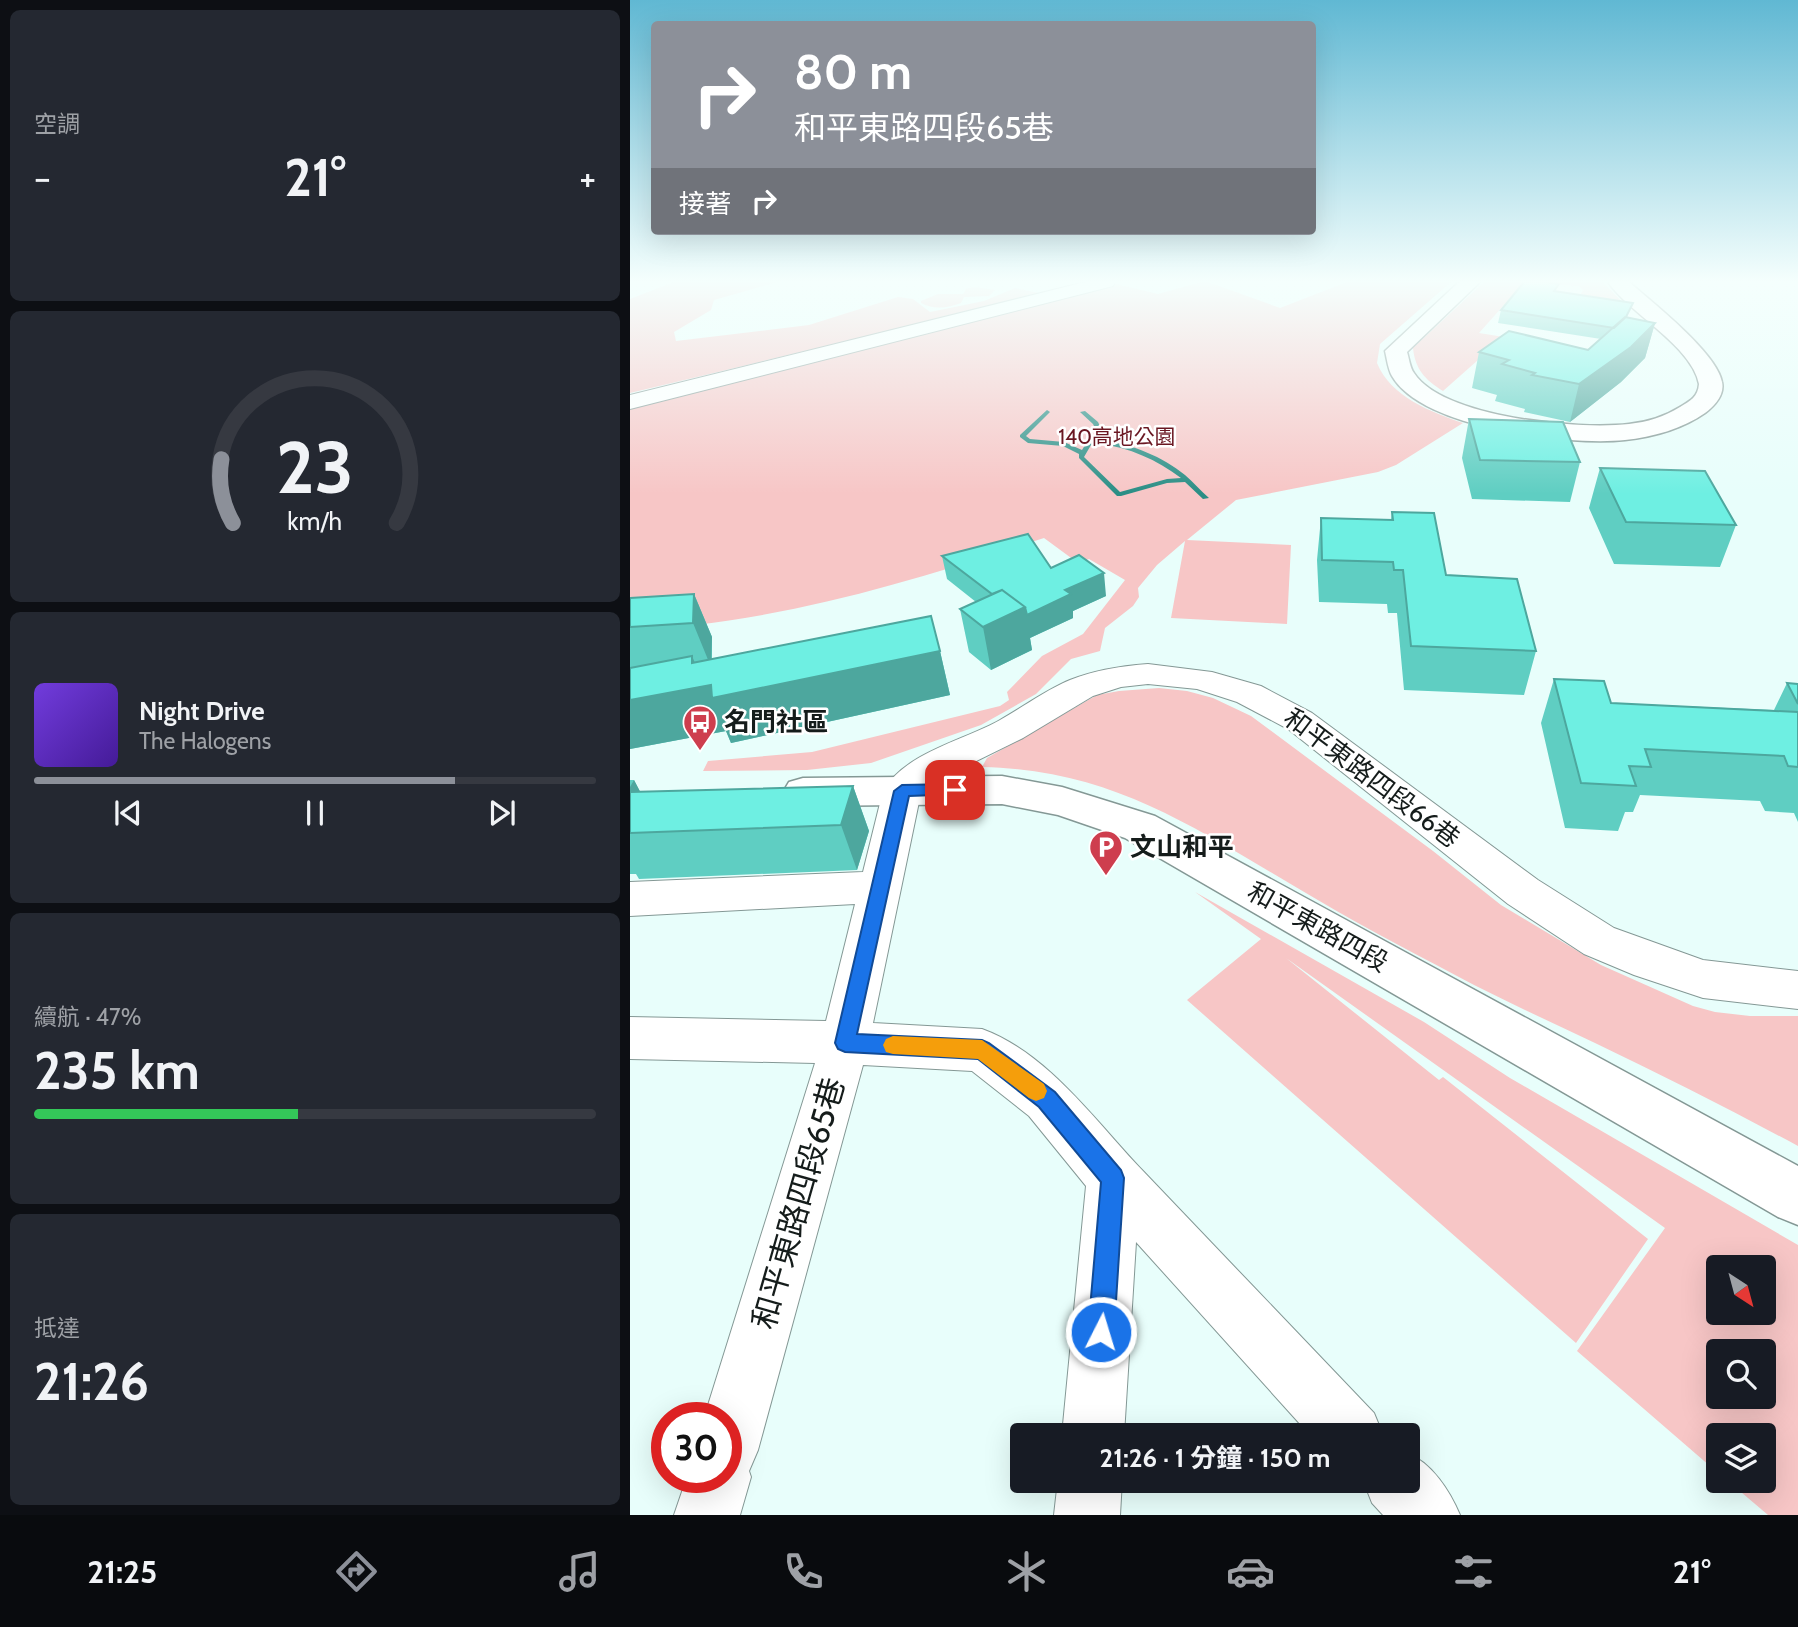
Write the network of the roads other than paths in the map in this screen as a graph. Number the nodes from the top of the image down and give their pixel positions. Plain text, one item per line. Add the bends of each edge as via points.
1 (823, 353) edge
2 (1396, 353) edge
3 (1690, 353) edge
4 (630, 401) edge
5 (902, 791) junction
6 (762, 793) edge
7 (880, 887) junction
8 (630, 899) edge
9 (1798, 990) edge
10 (630, 1038) edge
11 (845, 1043) junction
12 (1113, 1178) junction
13 (1798, 1197) edge
14 (740, 1402) edge
15 (1094, 1423) edge
16 (1341, 1423) edge
17 (714, 1493) edge
18 (1089, 1493) edge
19 (1407, 1493) edge
20 (708, 1515) edge
21 (1087, 1515) edge
22 (1427, 1515) edge

1 - 4 street
2 - 3 street via 1395,361 1407,382 1438,402 1484,420 1594,434 1670,422 1701,405 1709,396 1709,377
5 - 6 street, 和平東路四段
5 - 7 street, 和平東路四段65巷
5 - 9 street, 和平東路四段66巷 via 933,767 1010,730 1081,688 1149,674 1200,679 1249,694 1300,721 1523,892 1599,941 1703,979
5 - 13 street, 和平東路四段 via 1002,790 1062,801 1140,827
7 - 8 street
7 - 11 street, 和平東路四段65巷
10 - 11 street
11 - 12 street via 982,1049 1047,1100
11 - 14 street, 和平東路四段65巷
12 - 15 street
12 - 16 street
17 - 20 street
18 - 21 street
19 - 22 street

